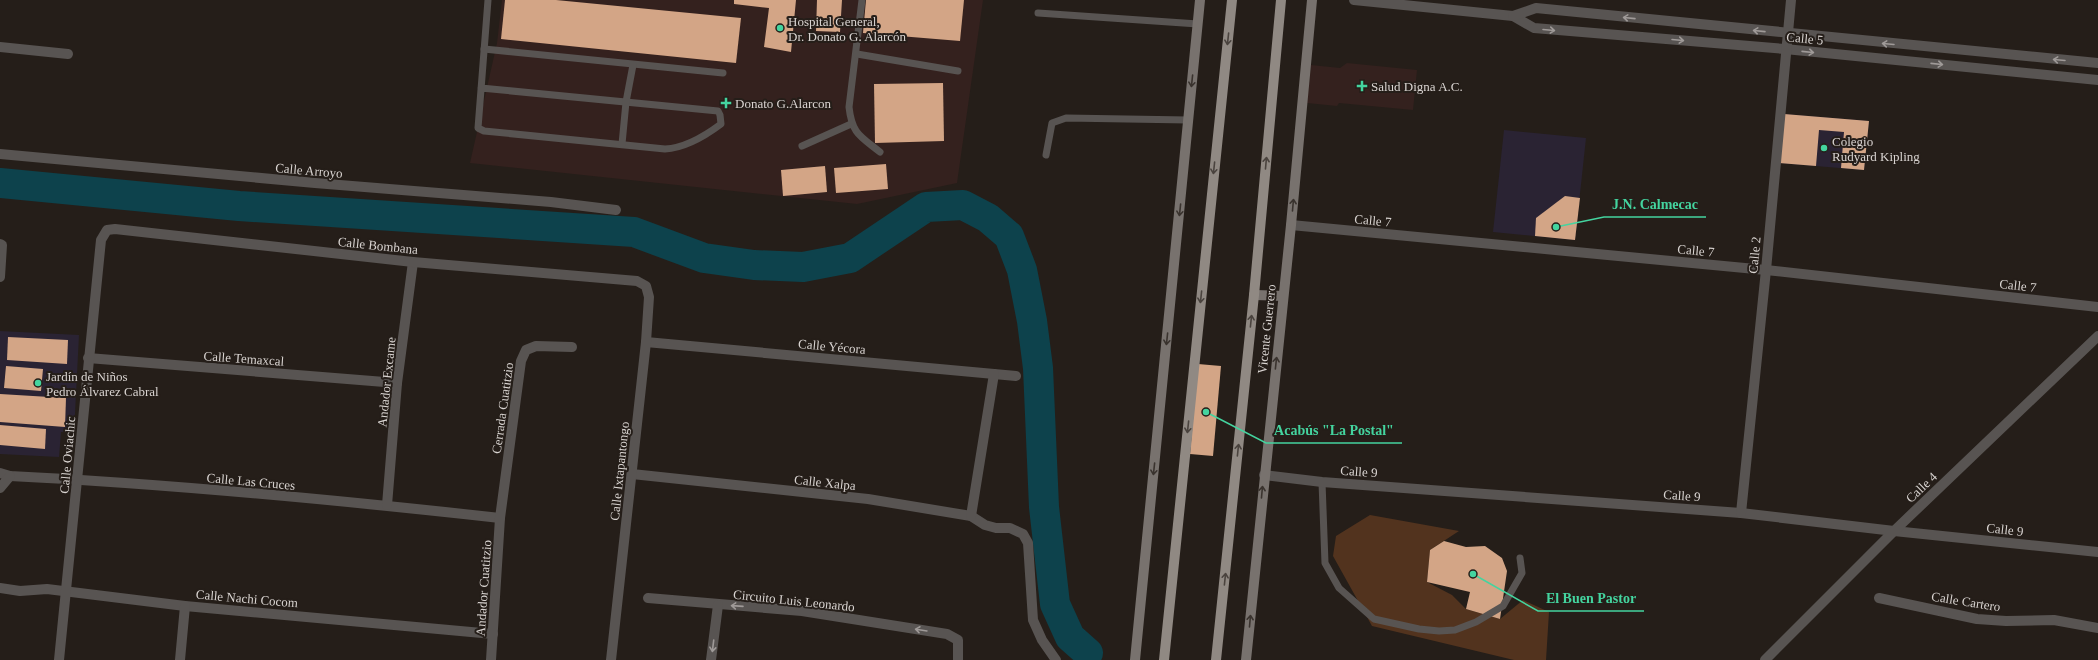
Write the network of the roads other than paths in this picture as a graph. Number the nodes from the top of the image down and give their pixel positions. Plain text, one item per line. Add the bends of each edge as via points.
1 (488, 0) edge
2 (862, 0) edge
3 (1200, 0) edge
4 (1232, 0) edge
5 (1281, 0) edge
6 (1312, 0) edge
7 (1354, 0) edge
8 (1791, 0) edge
9 (1038, 13) dead end
10 (1513, 16) junction
11 (1198, 24) junction
12 (1788, 34) junction
13 (0, 47) edge
14 (484, 49) junction
15 (1785, 49) junction
16 (68, 54) dead end
17 (857, 54) junction
18 (2098, 63) edge
19 (633, 65) junction
20 (958, 71) dead end
21 (723, 73) dead end
22 (2098, 80) edge
23 (481, 88) junction
24 (626, 102) junction
25 (1188, 120) junction
26 (851, 124) junction
27 (622, 144) junction
28 (802, 146) dead end
29 (880, 152) dead end
30 (0, 154) edge
31 (1046, 155) dead end
32 (616, 210) dead end
33 (1291, 225) junction
34 (108, 230) joint
35 (0, 244) edge
36 (413, 262) junction
37 (1766, 270) junction
38 (0, 277) edge
39 (646, 286) joint
40 (1254, 295) junction
41 (1283, 296) junction
42 (2098, 307) edge
43 (2098, 336) edge
44 (646, 342) junction
45 (572, 347) dead end
46 (88, 358) junction
47 (994, 374) junction
48 (1016, 376) dead end
49 (397, 383) junction
50 (632, 474) junction
51 (5, 475) edge
52 (1264, 475) junction
53 (78, 480) junction
54 (1322, 482) junction
55 (0, 488) edge
56 (387, 505) junction
57 (1741, 513) junction
58 (971, 516) junction
59 (500, 518) junction
60 (1894, 531) junction
61 (2098, 552) edge
62 (1520, 558) dead end
63 (0, 588) edge
64 (67, 592) junction
65 (648, 598) dead end
66 (1879, 598) dead end
67 (718, 604) junction
68 (185, 606) junction
69 (2098, 628) edge
70 (493, 634) junction
71 (59, 660) edge
72 (180, 660) edge
73 (491, 660) edge
74 (611, 660) edge
75 (711, 660) edge
76 (958, 660) edge
77 (1056, 660) edge
78 (1136, 660) edge
79 (1164, 660) edge
80 (1216, 660) edge
81 (1246, 660) edge
82 (1764, 660) edge

1 - 14 lane
2 - 17 lane
3 - 11 main road
4 -> 79 main road
40 -> 5 main road
33 -> 6 main road, Vicente Guerrero
7 - 10 street, Calle 5
8 - 12 street, Calle 2
9 - 11 lane
12 -> 10 street, Calle 5 via 1536,8
10 -> 15 street, Calle 5 via 1534,28
11 -> 25 main road
12 - 15 street, Calle 2
18 -> 12 street, Calle 5
13 - 16 street
14 - 19 lane
14 - 23 lane
15 -> 22 street, Calle 5
15 - 37 street, Calle 2
17 - 20 lane
17 - 26 lane via 851,82
19 - 21 lane
19 - 24 lane
23 - 24 lane
23 - 27 lane via 478,128 484,131
24 - 27 lane
24 - 27 lane via 718,111 721,124 706,135 674,149
25 - 31 lane via 1066,118 1052,123
25 -> 78 main road
26 - 28 lane
26 - 29 lane via 861,137
30 - 32 street, Calle Arroyo
33 - 37 street, Calle 7
33 - 41 main road, Vicente Guerrero
34 - 36 street, Calle Bombana
34 - 46 street, Calle Oviachic via 101,240
35 - 38 street
36 - 39 street, Calle Bombana via 637,281
36 - 49 street, Andador Excame
37 - 42 street, Calle 7
37 - 57 street, Calle 2
39 - 44 street, Calle Ixtapantongo via 650,297
40 - 41 main road
80 -> 40 main road
52 -> 41 main road, Vicente Guerrero
43 - 60 street, Calle 4
44 - 47 street, Calle Yécora
44 - 50 street, Calle Ixtapantongo
45 - 59 street, Cerrada Cuatitzio via 536,346 526,350 521,361
46 - 49 street, Calle Temaxcal
46 - 53 street, Calle Oviachic
47 - 48 street, Calle Yécora
47 - 58 street
49 - 56 street, Andador Excame
50 - 58 street, Calle Xalpa via 868,499
50 - 74 street, Calle Ixtapantongo
51 - 53 street, Calle Las Cruces
51 - 55 street
52 - 54 street, Calle 9
81 -> 52 main road, Vicente Guerrero
53 - 56 street, Calle Las Cruces
53 - 64 street, Calle Oviachic
54 - 57 street, Calle 9
54 - 62 lane via 1325,563 1339,588 1374,619 1439,631 1455,630 1476,622 1503,606 1522,573
56 - 59 street, Calle Las Cruces
57 - 60 street, Calle 9
58 - 77 street, Calle Xalpa via 985,526 1010,528 1023,534 1028,543 1033,620 1042,640
59 - 70 street, Andador Cuatitzio
60 - 61 street, Calle 9
60 - 82 street, Calle 4
63 - 64 street, Calle Nachi Cocom
64 - 68 street, Calle Nachi Cocom
64 - 71 street, Calle Oviachic
65 - 67 street, Circuito Luis Leonardo
66 - 69 street, Calle Cartero via 1977,619 2054,620
67 -> 75 street
76 -> 67 street, Circuito Luis Leonardo via 958,640 947,634 802,611
68 - 70 street, Calle Nachi Cocom
68 - 72 street
70 - 73 street, Andador Cuatitzio

